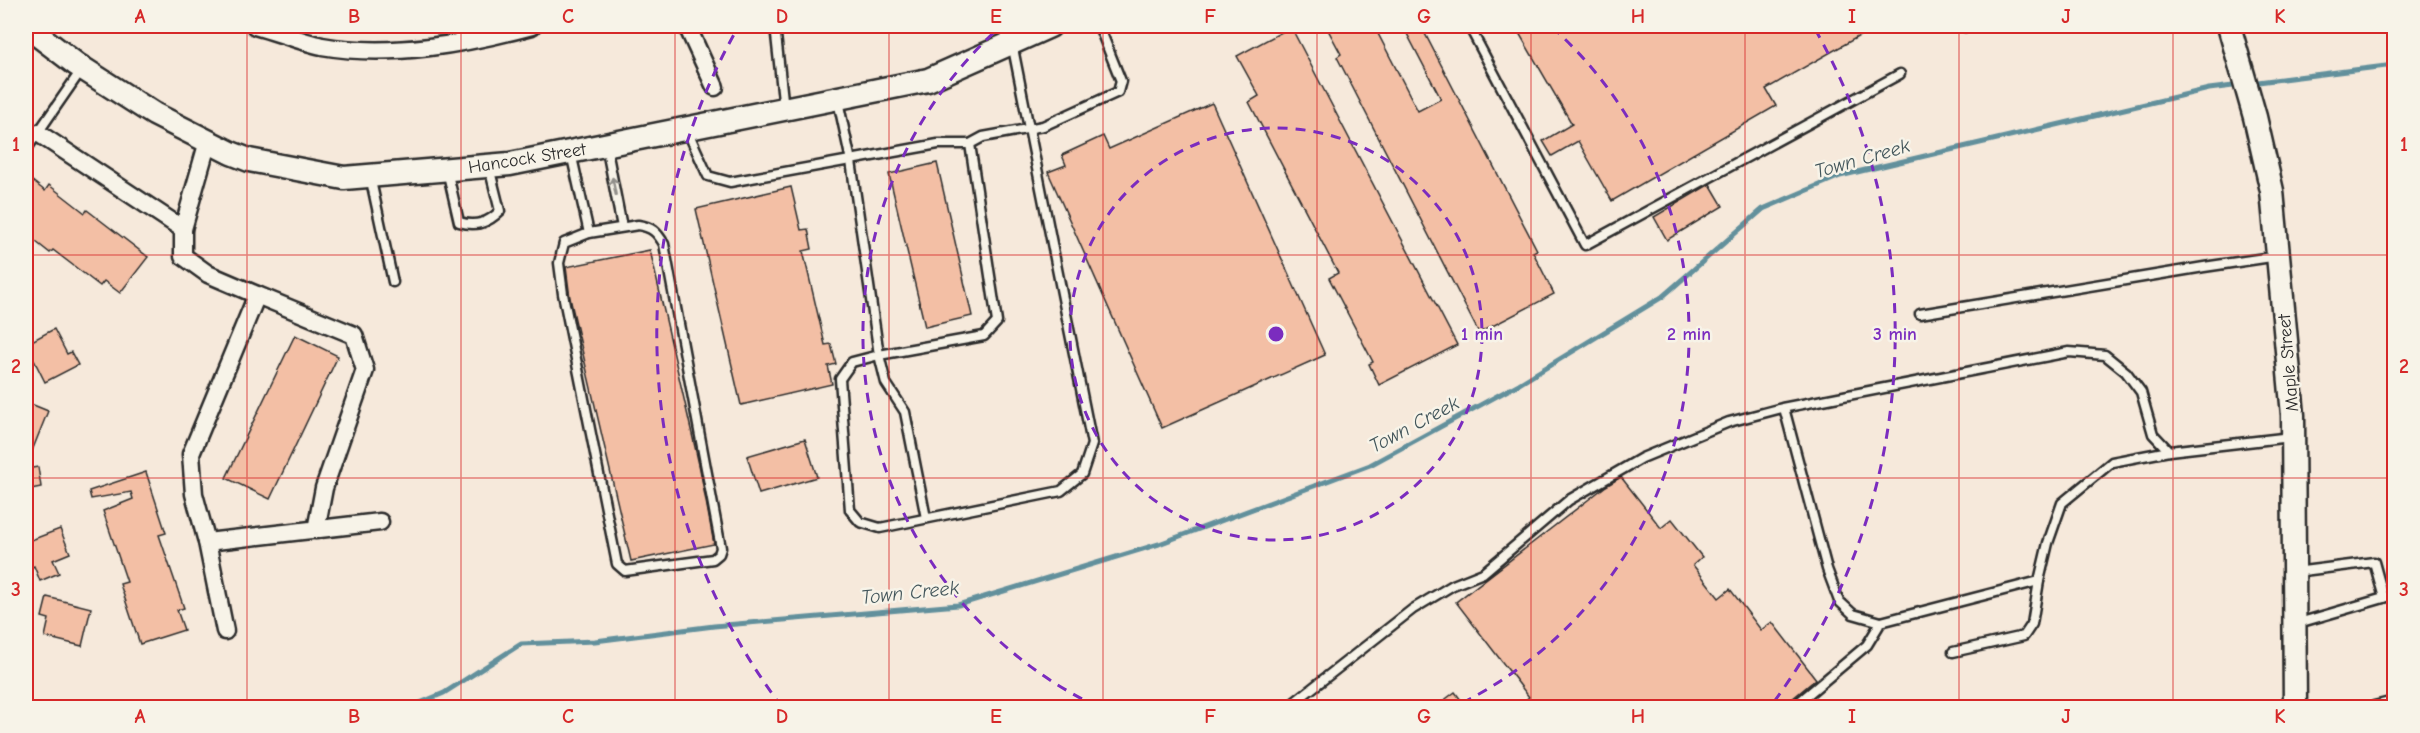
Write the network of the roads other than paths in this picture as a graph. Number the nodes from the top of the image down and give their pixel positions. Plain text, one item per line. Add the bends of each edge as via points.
1 (26, 26) edge
2 (255, 26) edge
3 (532, 26) edge
4 (687, 26) edge
5 (775, 26) edge
6 (1050, 26) edge
7 (1099, 26) edge
8 (1469, 26) edge
9 (2229, 26) edge
10 (1012, 43) junction
11 (83, 69) junction
12 (1900, 74) dead end
13 (715, 87) dead end
14 (838, 99) junction
15 (784, 109) junction
16 (1028, 128) junction
17 (686, 129) junction
18 (38, 133) junction
19 (208, 141) junction
20 (970, 144) junction
21 (606, 145) junction
22 (26, 150) edge
23 (571, 152) junction
24 (851, 161) junction
25 (489, 166) junction
26 (447, 170) junction
27 (370, 176) junction
28 (622, 227) junction
29 (183, 229) junction
30 (590, 233) junction
31 (2278, 256) junction
32 (393, 282) dead end
33 (257, 295) junction
34 (1920, 314) dead end
35 (879, 355) junction
36 (1784, 408) junction
37 (2293, 436) junction
38 (2169, 451) junction
39 (926, 518) junction
40 (380, 522) dead end
41 (316, 530) junction
42 (207, 542) junction
43 (2294, 572) junction
44 (2039, 581) junction
45 (2394, 595) edge
46 (2384, 598) junction
47 (1881, 622) junction
48 (2295, 624) junction
49 (225, 631) dead end
50 (1953, 652) dead end
51 (2394, 701) edge
52 (1287, 708) edge
53 (1792, 708) edge
54 (2295, 708) edge
55 (2366, 708) edge

1 - 11 street, Hancock Street
2 - 3 street via 322,45 387,51 485,39
4 - 13 street
5 - 15 lane
6 - 10 street, Hancock Street
7 - 16 lane via 1121,81 1118,92 1042,126
8 - 12 lane via 1585,245
9 - 31 street, Maple Street via 2272,191
10 - 14 street, Hancock Street via 928,80
10 - 16 lane
11 - 18 lane
11 - 19 street, Hancock Street via 154,114
14 - 15 street, Hancock Street
14 - 24 lane
15 - 17 street, Hancock Street
16 - 20 lane via 983,137
16 - 39 lane via 1092,444 1082,474 1061,491
17 - 21 street, Hancock Street
17 - 24 lane via 708,176 730,182
18 - 22 lane
18 - 29 street
19 - 27 street, Hancock Street via 249,160 344,178
19 - 29 street
20 - 24 lane via 938,144
20 - 35 lane via 997,322 984,336
21 - 23 street, Hancock Street
28 -> 21 lane
23 - 25 street, Hancock Street
23 - 30 lane
24 - 35 lane
25 - 26 street, Hancock Street
25 - 26 lane via 500,211 492,219 471,225 459,222
26 - 27 street, Hancock Street
27 - 32 lane
28 - 30 lane
28 - 30 lane via 649,227 664,244 719,539 719,554 714,559 634,572 617,564 559,263 564,243
29 - 33 street via 183,256 208,274
31 - 34 lane
31 - 37 street, Maple Street
33 - 41 street via 354,335 365,370 324,489
33 - 42 street via 191,454 194,494
35 - 39 lane via 886,383 905,412
35 - 39 lane via 852,362 840,379 850,510 860,522 880,528
36 - 38 lane via 2069,352 2105,355 2126,372 2141,392 2153,434
36 - 47 lane via 1839,601 1853,614
36 - 52 lane via 1687,438 1597,483 1569,500 1483,573 1453,585 1413,609
37 - 38 lane
37 - 43 street, Maple Street
38 - 44 lane via 2112,462 2062,503
40 - 41 street
41 - 42 street
42 - 49 street
43 - 46 lane via 2374,562
43 - 48 street, Maple Street
44 - 47 lane
44 - 50 lane via 2032,624 2025,636
45 - 46 lane
46 - 48 lane
47 - 53 lane via 1867,645
48 - 54 street, Maple Street
51 - 55 lane

